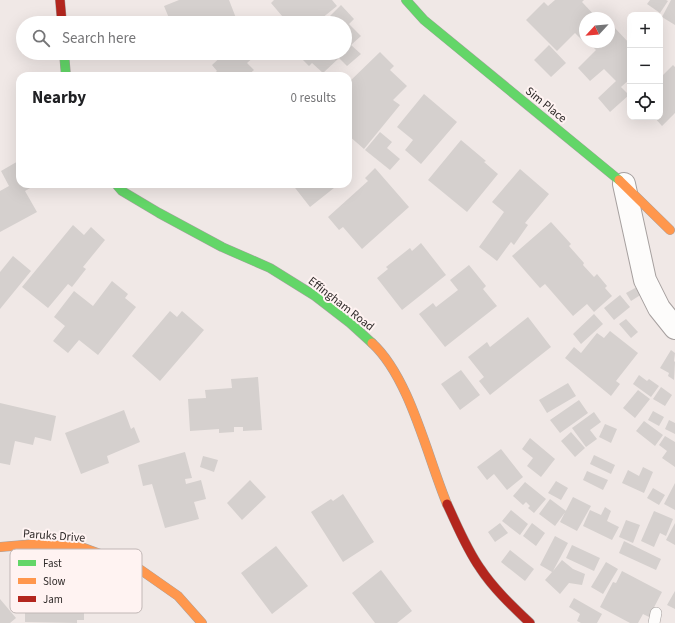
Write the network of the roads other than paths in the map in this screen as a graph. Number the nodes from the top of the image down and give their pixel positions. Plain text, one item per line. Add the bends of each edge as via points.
1 (60, 0) edge
2 (406, 0) edge
3 (61, 16) edge
4 (65, 60) edge
5 (66, 72) edge
6 (624, 184) junction
7 (119, 188) edge
8 (670, 230) dead end
9 (675, 328) edge
10 (0, 547) edge
11 (86, 549) edge
12 (142, 571) edge
13 (202, 623) edge
14 (530, 623) edge

1 - 3 street
2 - 6 street, Sim Place via 424,20
4 - 5 street
6 - 8 street, Sim Place
6 - 9 street via 646,280 659,308
7 - 14 street, Effingham Road via 222,247 270,268 315,296 376,347 394,372 413,410 458,529 480,568 511,606
10 - 11 street, Paruks Drive via 35,544
12 - 13 street, Paruks Drive via 178,596

